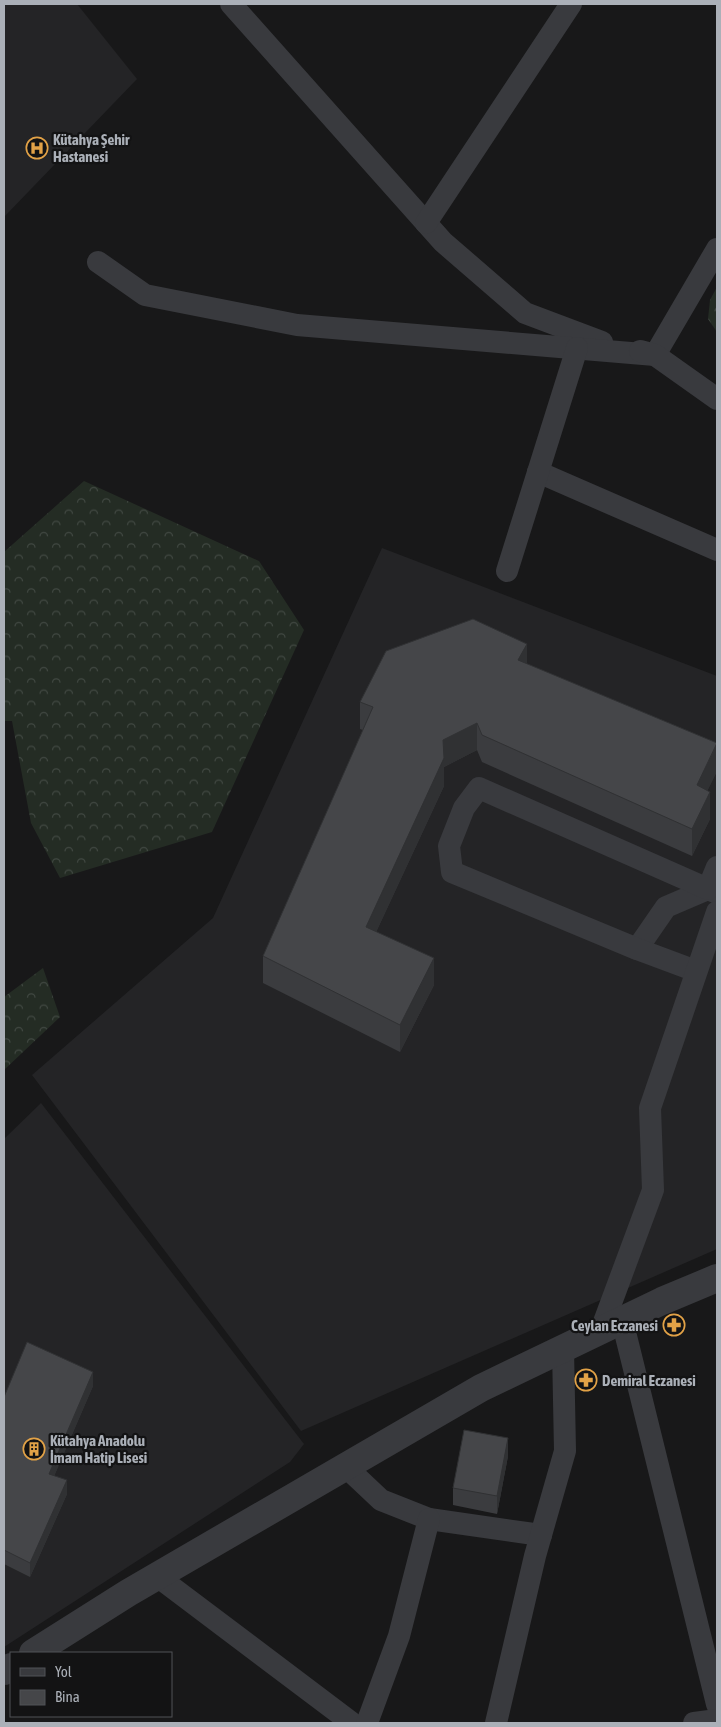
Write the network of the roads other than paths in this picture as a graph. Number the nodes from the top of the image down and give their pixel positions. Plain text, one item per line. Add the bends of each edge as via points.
1 (571, 4) edge
2 (242, 8) edge
3 (426, 223) junction
4 (717, 249) edge
5 (98, 262) dead end
6 (576, 348) junction
7 (655, 355) junction
8 (717, 399) edge
9 (538, 472) junction
10 (717, 550) edge
11 (507, 571) dead end
12 (717, 867) edge
13 (713, 891) edge
14 (717, 912) edge
15 (637, 949) junction
16 (696, 971) junction
17 (717, 1278) edge
18 (611, 1325) junction
19 (562, 1349) junction
20 (346, 1467) junction
21 (429, 1519) junction
22 (541, 1535) junction
23 (157, 1576) junction
24 (35, 1652) edge
25 (717, 1704) edge
26 (717, 1720) edge
27 (352, 1723) edge
28 (367, 1723) edge
29 (496, 1723) edge
30 (694, 1723) edge

1 - 3 street
2 - 3 street
3 - 7 street via 443,242 525,313 589,339
4 - 7 street
5 - 6 street via 145,295 297,325
6 - 7 street
6 - 9 street
7 - 8 street
9 - 10 street
9 - 11 street
12 - 13 street
13 - 15 street via 666,908
13 - 15 street via 479,788 464,808 449,846 452,872
14 - 16 street
15 - 16 street
16 - 18 street via 650,1108 653,1190
17 - 18 street
18 - 19 street
18 - 25 street
19 - 20 street via 481,1388
19 - 22 street via 565,1451
20 - 21 street via 381,1500
20 - 23 street
21 - 22 street
21 - 28 street via 399,1636
22 - 29 street
23 - 24 street
23 - 27 street
26 - 30 street

